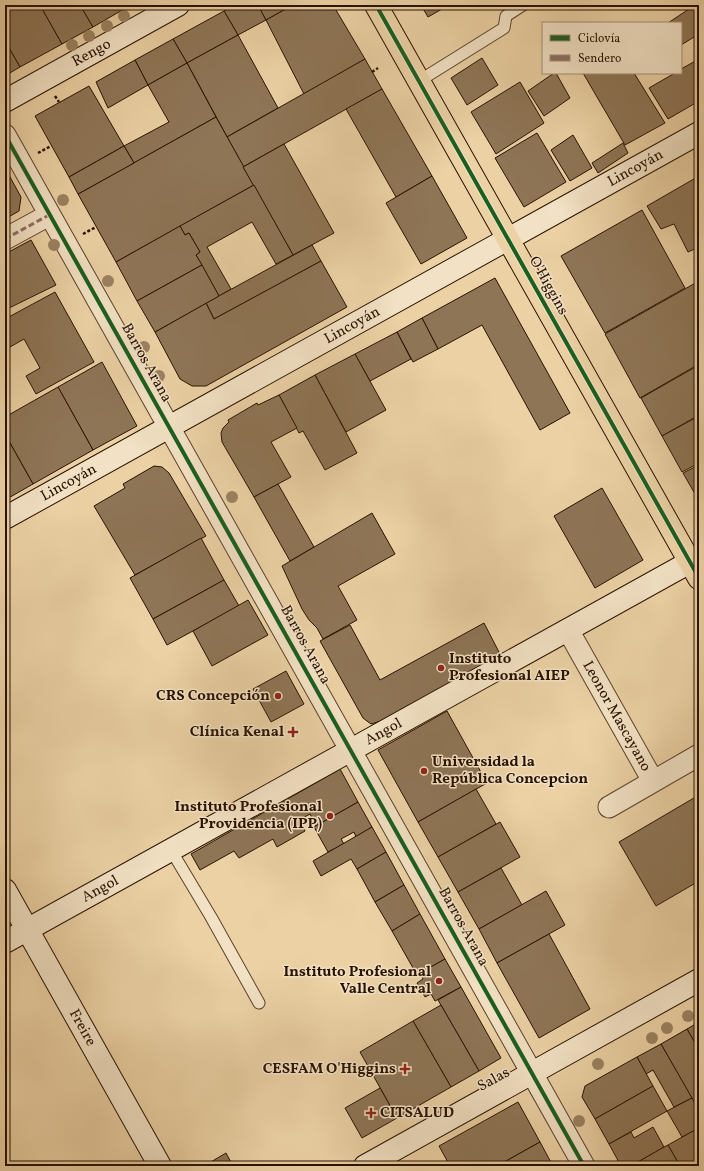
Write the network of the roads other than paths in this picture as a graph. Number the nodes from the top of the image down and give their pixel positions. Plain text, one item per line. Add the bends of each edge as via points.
1 (178, 5) edge
2 (376, 5) edge
3 (523, 5) edge
4 (418, 81) junction
5 (5, 101) edge
6 (699, 133) edge
7 (5, 135) edge
8 (49, 215) junction
9 (507, 238) junction
10 (5, 239) edge
11 (168, 427) junction
12 (5, 518) edge
13 (696, 566) edge
14 (568, 630) junction
15 (350, 751) junction
16 (699, 756) edge
17 (653, 781) junction
18 (609, 807) dead end
19 (171, 850) junction
20 (5, 890) edge
21 (27, 929) junction
22 (5, 942) edge
23 (699, 980) edge
24 (259, 1003) dead end
25 (531, 1073) junction
26 (160, 1166) edge
27 (365, 1166) edge
28 (584, 1166) edge

1 - 5 street, Rengo
2 - 4 main road, O'Higgins
3 - 4 lane via 506,16 504,28
4 - 9 main road, O'Higgins
6 - 9 street, Lincoyán
7 - 8 street, Barros Arana
8 - 10 street
8 - 11 street, Barros Arana
9 - 11 street, Lincoyán
9 - 13 main road, O'Higgins
11 - 12 street, Lincoyán
11 - 15 street, Barros Arana
13 - 14 street, Angol
14 - 15 street, Angol
14 - 17 street, Leonor Mascayano
15 - 19 street, Angol
15 - 25 street, Barros Arana
16 - 17 street
17 - 18 street
19 - 21 street, Angol
19 - 24 lane
20 - 21 street, Freire
21 - 22 street, Angol
21 - 26 street, Freire
23 - 25 street, Salas
25 - 27 street, Salas
25 - 28 street, Barros Arana

